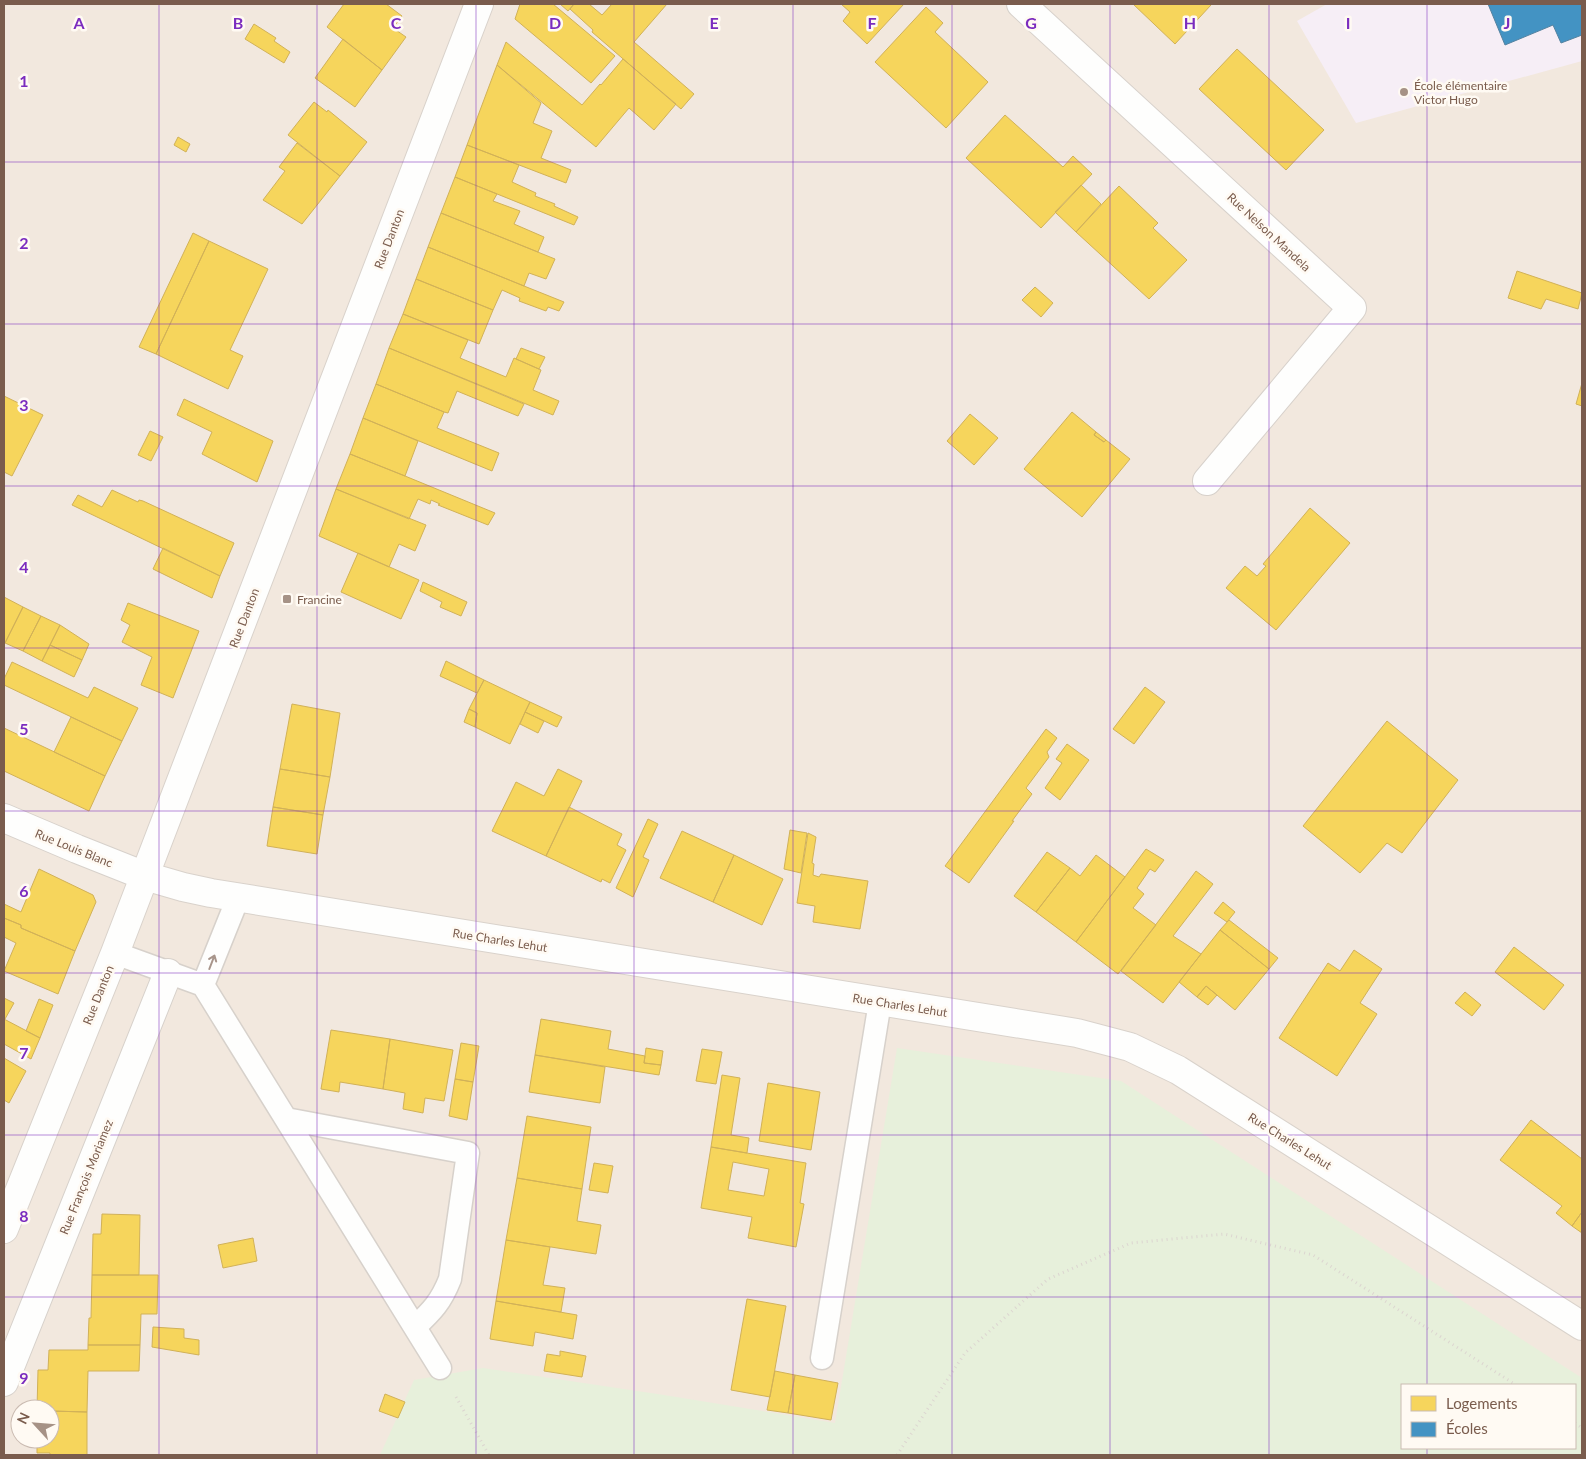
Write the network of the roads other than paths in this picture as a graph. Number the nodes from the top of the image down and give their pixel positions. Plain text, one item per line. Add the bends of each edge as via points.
1 (479, 4) edge
2 (1021, 4) edge
3 (1207, 481) dead end
4 (4, 818) edge
5 (145, 876) junction
6 (238, 898) junction
7 (116, 953) junction
8 (168, 972) junction
9 (203, 985) junction
10 (880, 1002) junction
11 (286, 1120) junction
12 (4, 1229) edge
13 (1582, 1326) edge
14 (415, 1327) junction
15 (822, 1358) dead end
16 (440, 1368) road end
17 (4, 1382) edge

1 - 5 street, Rue Danton
2 - 3 street, Rue Nelson Mandela via 1352,308
4 - 5 street, Rue Louis Blanc
5 - 6 street, Rue Charles Lehut
5 - 7 street, Rue Danton
9 -> 6 lane
6 - 10 street, Rue Charles Lehut
7 - 8 lane
7 - 12 street, Rue Danton
8 - 9 lane
8 - 17 street, Rue François Moriamez
9 - 11 lane
10 - 13 street, Rue Charles Lehut via 1077,1033 1154,1057
10 - 15 lane
11 - 14 lane
11 - 14 lane via 468,1153 450,1279 444,1295
14 - 16 lane

